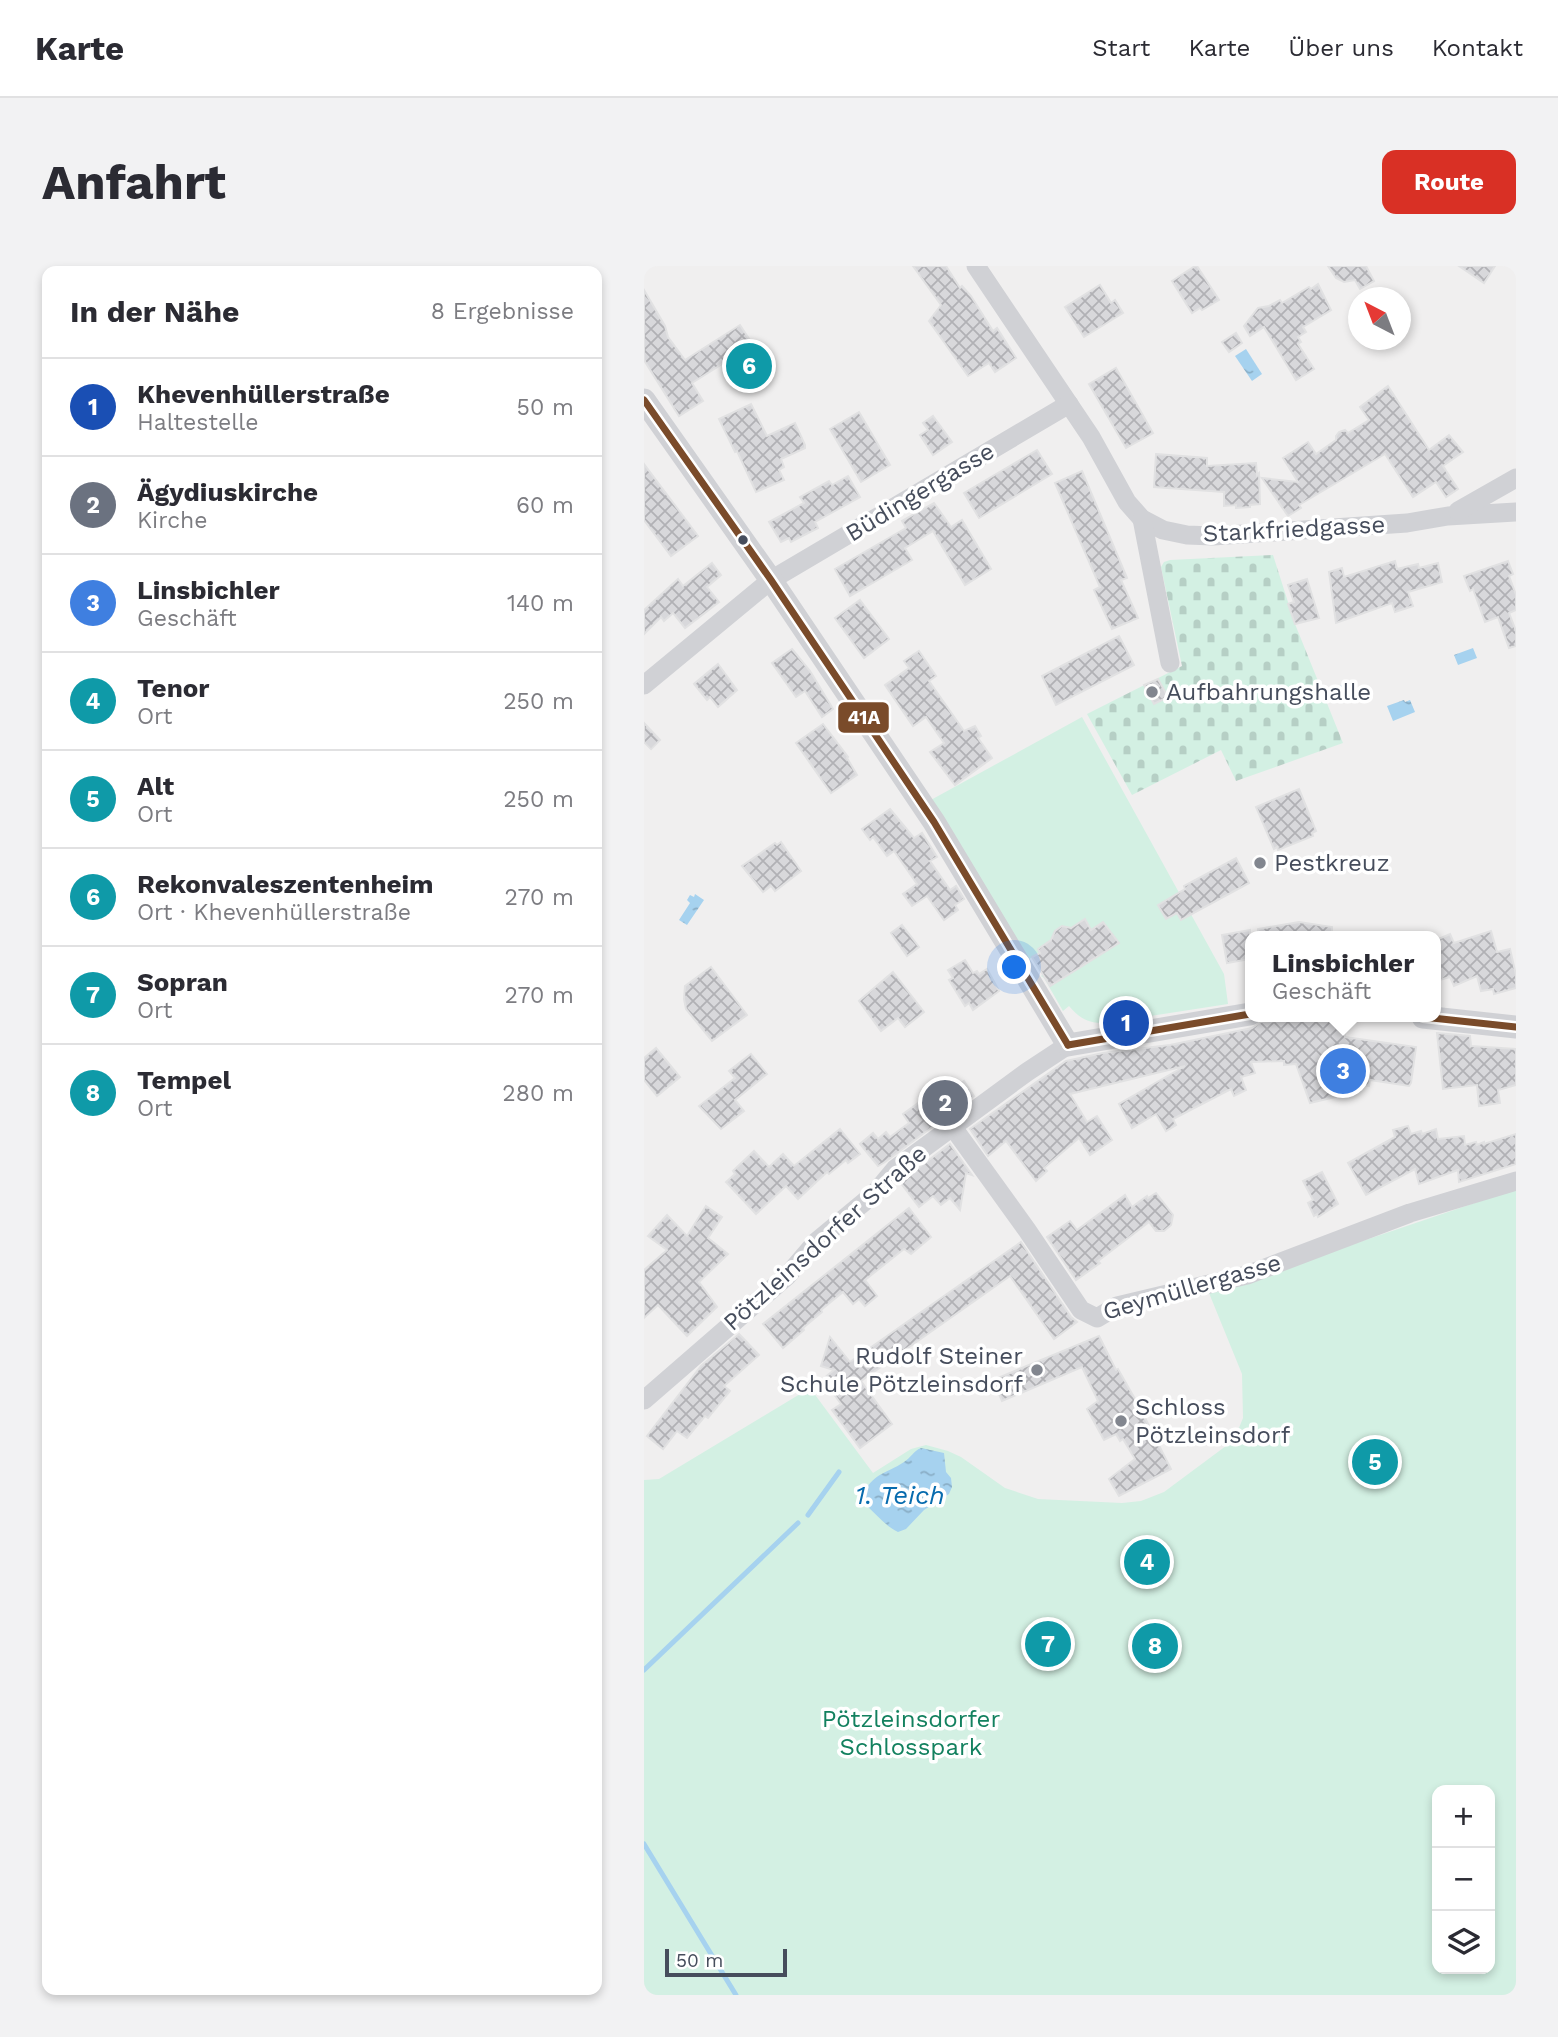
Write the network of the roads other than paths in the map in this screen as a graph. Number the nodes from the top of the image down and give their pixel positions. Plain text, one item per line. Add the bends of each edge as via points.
1 (976, 266) edge
2 (644, 400) edge
3 (1069, 404) junction
4 (1516, 478) edge
5 (1516, 512) edge
6 (1448, 516) junction
7 (1142, 519) junction
8 (771, 580) junction
9 (1170, 663) dead end
10 (644, 685) edge
11 (1245, 1015) edge
12 (1441, 1019) edge
13 (1516, 1027) edge
14 (1068, 1045) junction
15 (952, 1126) junction
16 (1516, 1181) edge
17 (644, 1400) edge

1 - 3 street
2 - 8 street
3 - 7 street
3 - 8 street, Büdingergasse
4 - 6 street, Starkfriedgasse
5 - 6 street, Starkfriedgasse
6 - 7 street, Starkfriedgasse via 1213,536 1163,530
7 - 9 street
8 - 10 street, Büdingergasse
8 - 14 street via 934,822
11 - 14 street, Pötzleinsdorfer Straße
12 - 13 street
14 - 15 street, Pötzleinsdorfer Straße
15 - 16 street, Geymüllergasse via 1081,1311 1097,1318 1117,1306 1247,1275 1410,1213
15 - 17 street, Pötzleinsdorfer Straße via 895,1170 875,1193 817,1241 787,1276

